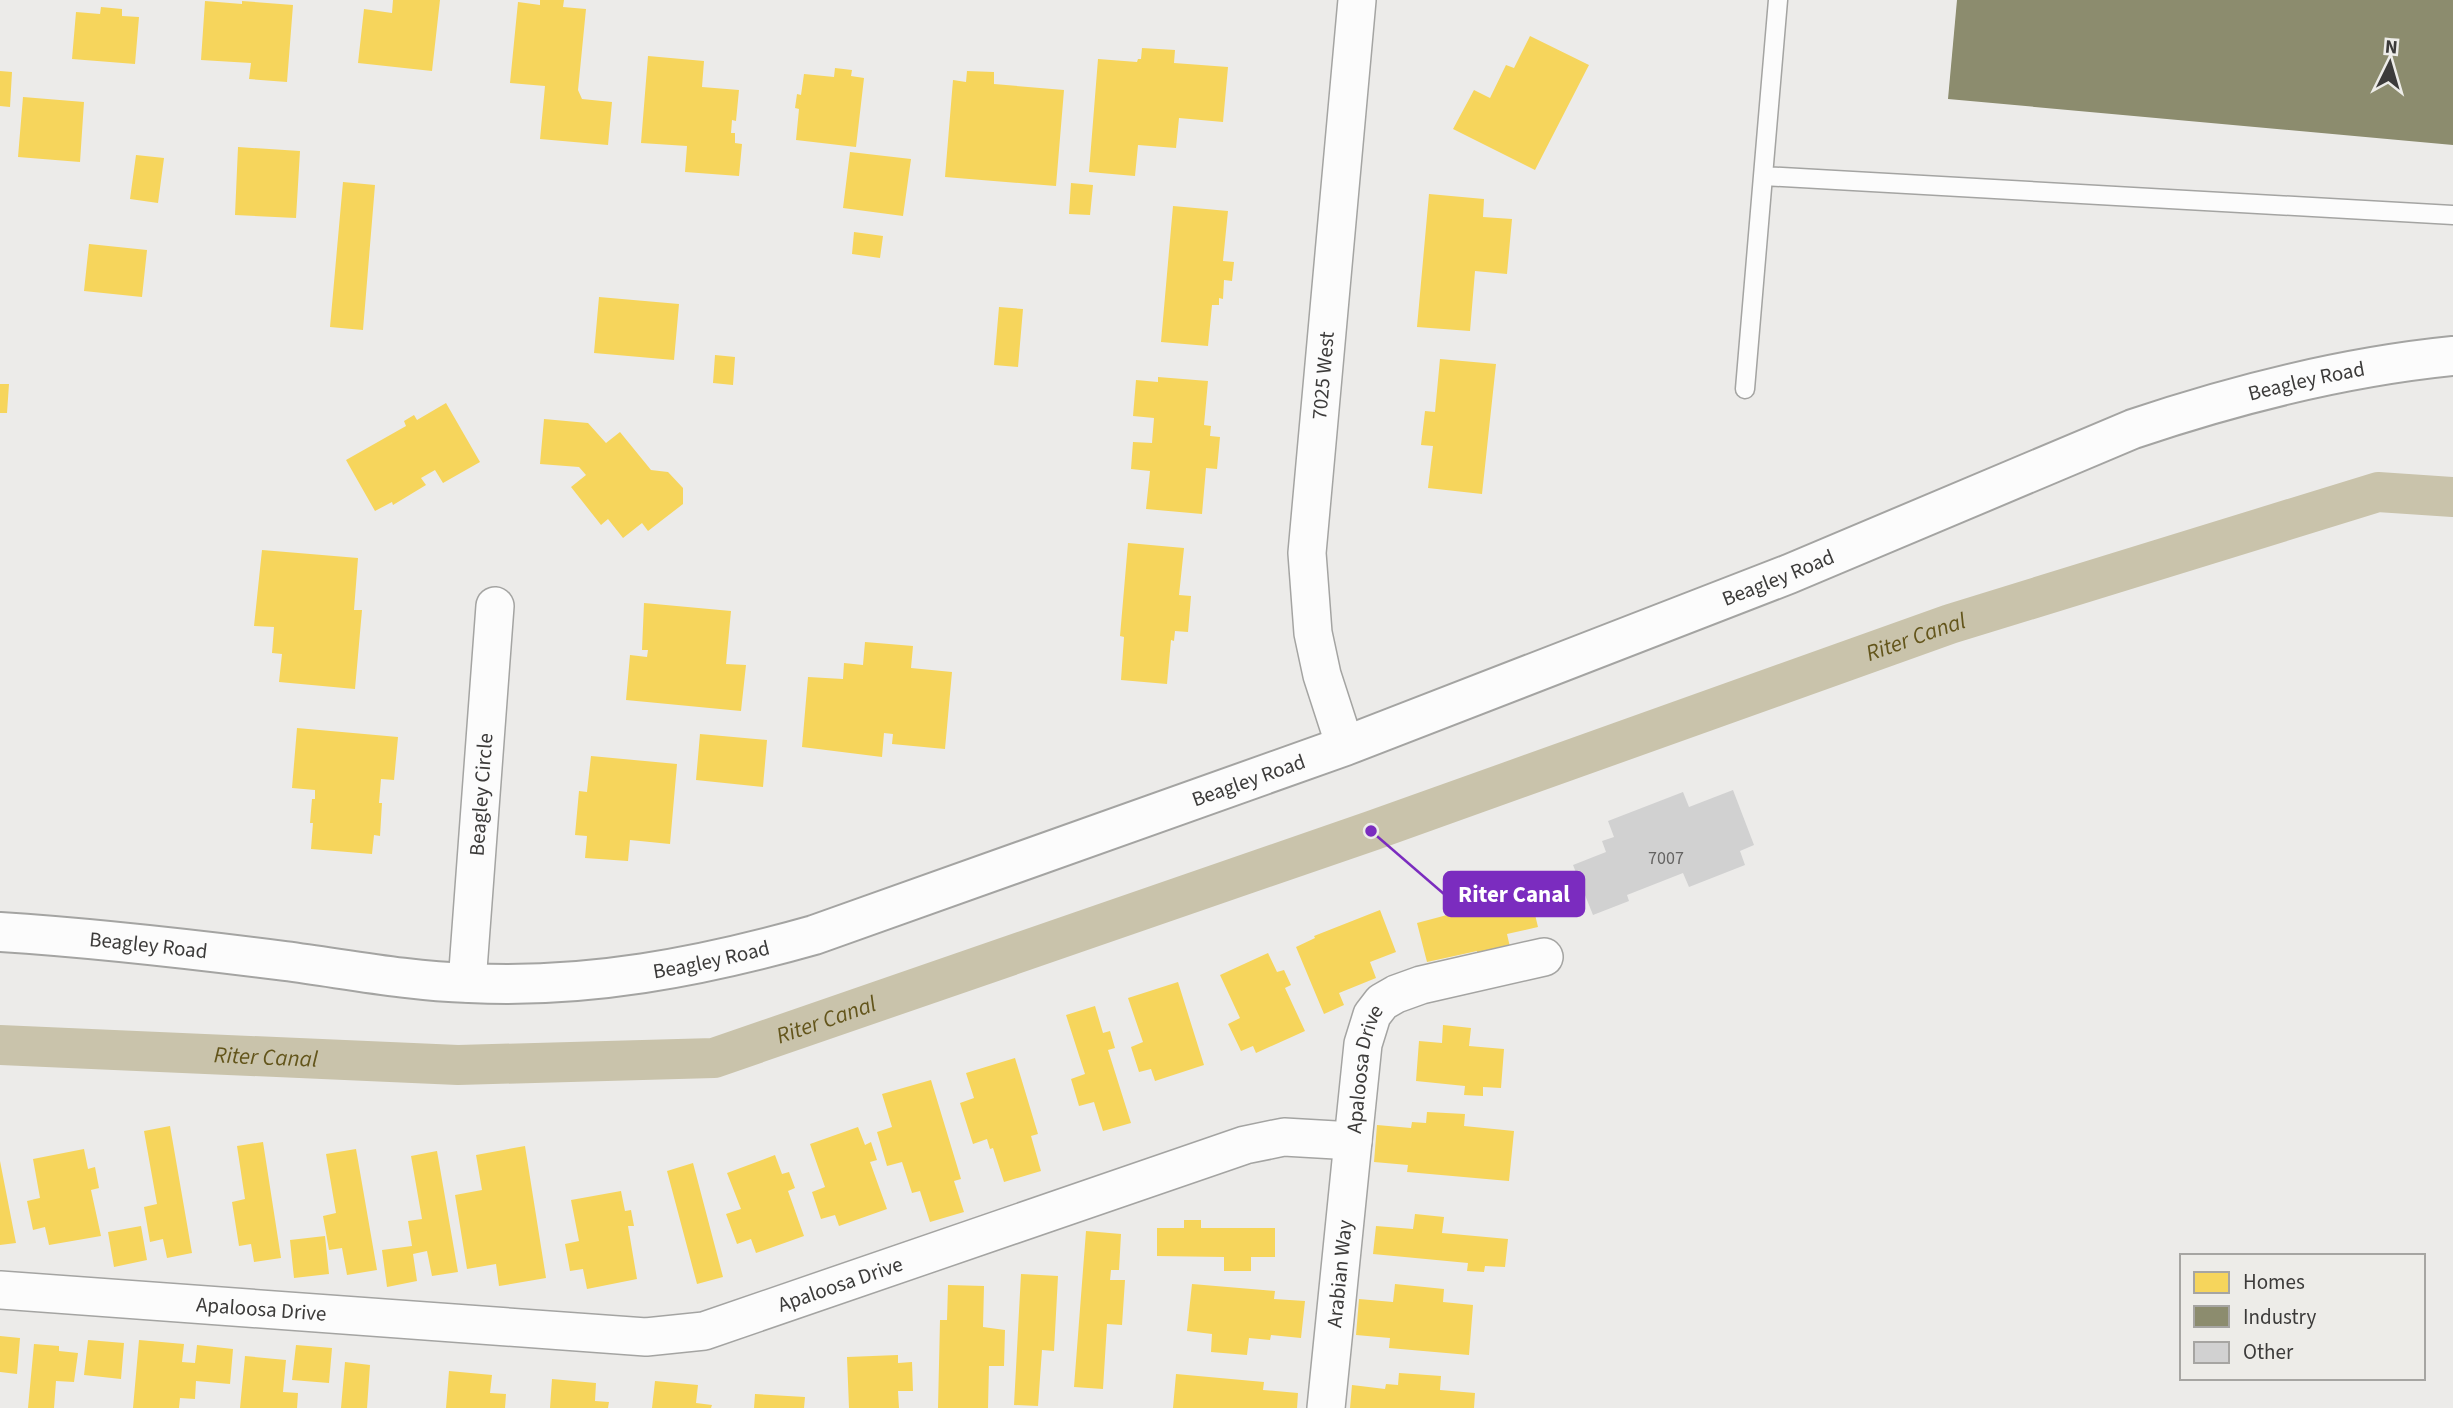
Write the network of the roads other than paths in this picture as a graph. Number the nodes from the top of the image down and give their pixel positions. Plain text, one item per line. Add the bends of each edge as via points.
1 (1357, 0) edge
2 (1778, 0) edge
3 (1763, 176) junction
4 (2453, 215) edge
5 (2453, 356) edge
6 (1745, 388) dead end
7 (495, 606) dead end
8 (1345, 746) junction
9 (0, 932) edge
10 (1544, 957) dead end
11 (467, 983) junction
12 (1353, 1141) junction
13 (0, 1290) edge
14 (1326, 1408) edge

1 - 8 street, 7025 West via 1307,553 1313,633
2 - 3 lane
3 - 4 lane
3 - 6 lane
5 - 8 street, Beagley Road via 2300,380 2133,429 1789,574
7 - 11 street, Beagley Circle
8 - 11 street, Beagley Road via 814,935 751,953 625,976
9 - 11 street, Beagley Road via 146,944
10 - 12 street, Apaloosa Drive via 1420,985 1382,1002 1372,1015 1363,1044
12 - 13 street, Apaloosa Drive via 1284,1137 1245,1145 723,1325 665,1336
12 - 14 street, Arabian Way

